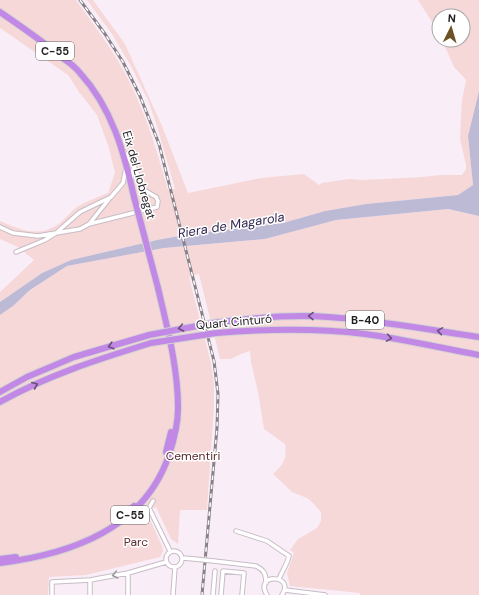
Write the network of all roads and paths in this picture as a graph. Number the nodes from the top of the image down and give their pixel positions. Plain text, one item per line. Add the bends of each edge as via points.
1 (0, 12) edge
2 (120, 146) junction
3 (126, 165) junction
4 (134, 166) junction
5 (122, 183) junction
6 (131, 184) junction
7 (111, 197) junction
8 (89, 224) junction
9 (0, 227) edge
10 (56, 233) junction
11 (16, 252) dead end
12 (479, 337) edge
13 (479, 355) edge
14 (177, 389) junction
15 (0, 392) edge
16 (0, 402) edge
17 (153, 501) dead end
18 (236, 531) dead end
19 (170, 551) junction
20 (183, 558) junction
21 (0, 559) edge
22 (166, 562) junction
23 (0, 564) edge
24 (175, 567) junction
25 (215, 571) dead end
26 (128, 573) junction
27 (279, 579) junction
28 (90, 580) junction
29 (266, 583) junction
30 (285, 590) junction
31 (303, 593) edge
32 (52, 595) edge
33 (90, 595) edge
34 (128, 595) edge
35 (173, 595) edge
36 (213, 595) edge
37 (221, 595) edge
38 (242, 595) edge
39 (267, 595) edge
40 (282, 595) edge
41 (325, 595) edge

1 - 2 highway, Eix del Llobregat / C-55 via 53,49 79,72 106,109
2 - 3 highway, Eix del Llobregat / C-55
2 - 4 street
3 - 5 street
3 - 6 highway, Eix del Llobregat / C-55
4 - 6 street
4 - 8 street via 144,190 156,197 157,208
5 - 6 street
5 - 7 street
6 - 14 highway, Eix del Llobregat / C-55, bridge via 174,359
7 - 8 street
7 - 10 street via 80,212
8 - 10 street via 80,229
9 - 10 street via 13,233 38,236
10 - 11 street
12 -> 15 highway, Quart Cinturó / B-40, bridge via 341,318 250,318 149,335 74,357 27,377
16 -> 13 highway, Quart Cinturó / B-40, bridge via 97,359 151,343 216,333 253,330 328,330 366,334
14 - 21 highway, Eix del Llobregat / C-55 via 171,433 163,462 152,483 134,506 119,519 81,540 56,548
14 - 23 highway, Eix del Llobregat / C-55 via 177,419 168,458 153,488 129,515 104,533 77,545
17 - 19 street via 149,508
18 - 27 street via 267,541 289,556
19 - 20 street via 179,552
19 - 22 street via 166,556
20 - 24 street
20 - 29 street, bridge via 256,566 266,575
22 - 24 street
22 - 26 street
24 - 35 street
25 - 36 street
26 -> 28 street
26 - 34 street
27 - 29 street via 273,578
27 - 30 street
28 - 32 street via 52,582
28 - 33 street
29 - 39 street via 264,589
30 - 31 street
30 - 40 street
31 - 41 street
37 - 38 street via 223,571 244,573

